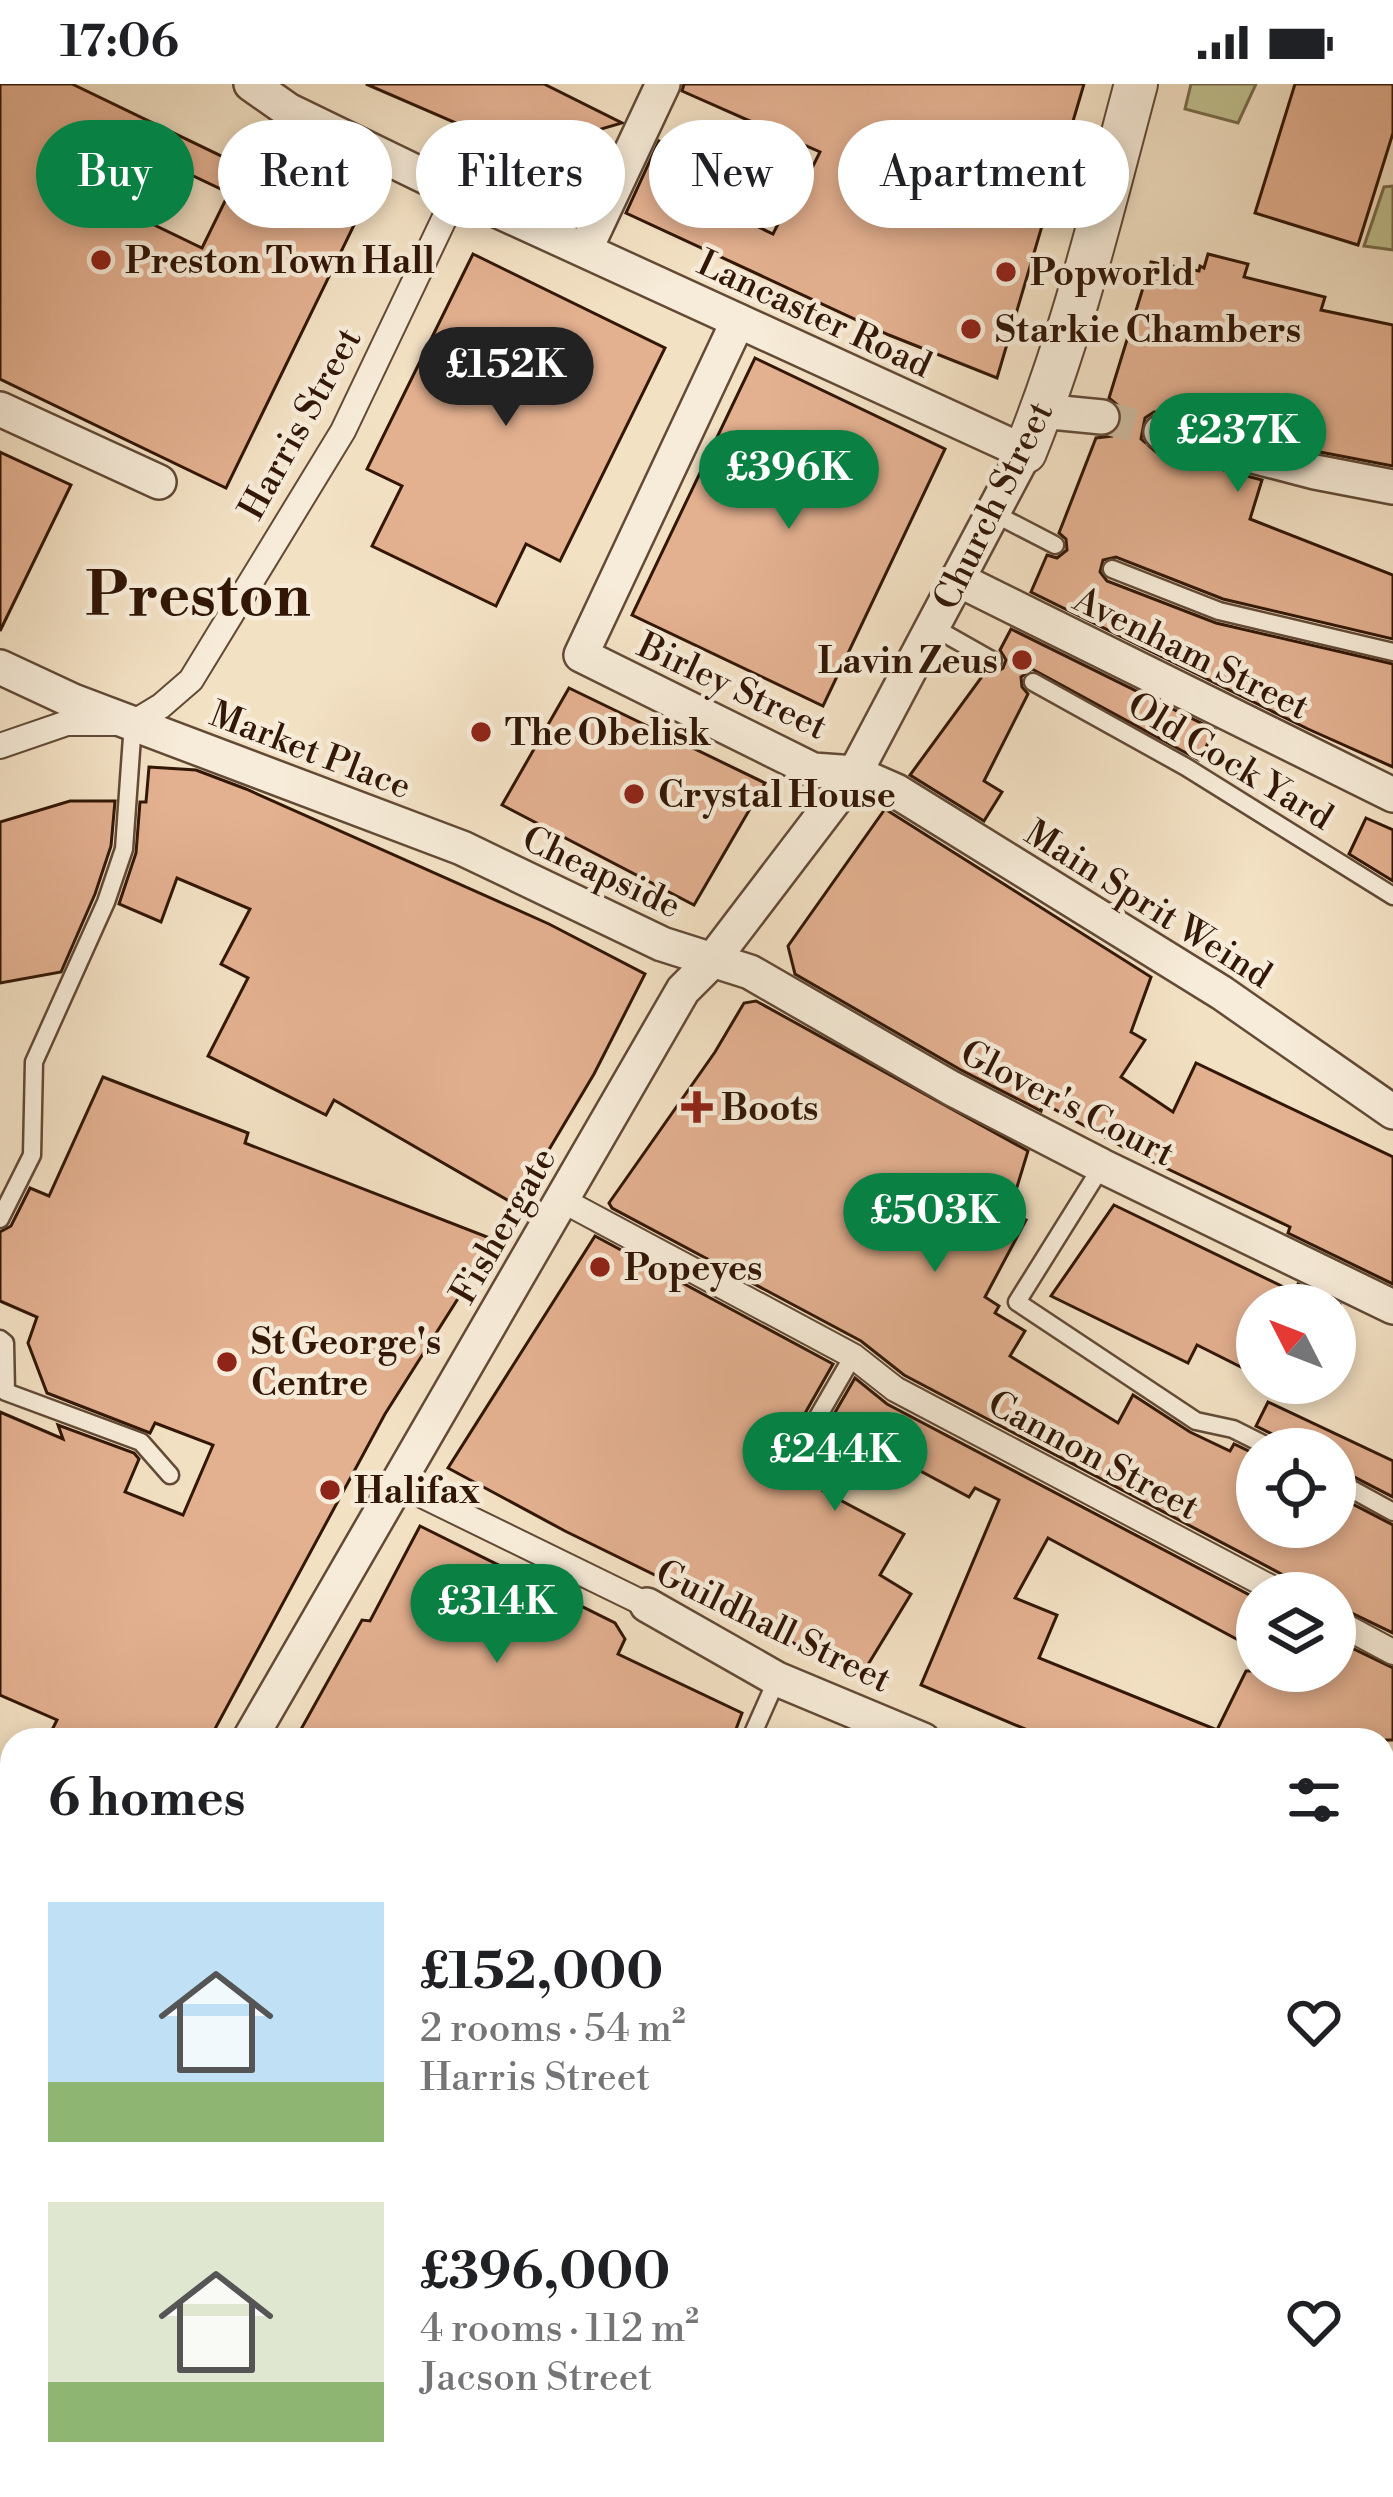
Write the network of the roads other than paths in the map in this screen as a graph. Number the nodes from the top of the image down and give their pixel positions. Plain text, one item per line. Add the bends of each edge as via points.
1 (251, 84) edge
2 (663, 84) edge
3 (1136, 84) edge
4 (416, 172) edge
5 (440, 228) edge
6 (536, 228) edge
7 (585, 250) junction
8 (738, 320) junction
9 (0, 409) edge
10 (1042, 411) junction
11 (1102, 417) tunnel mouth
12 (1161, 432) tunnel mouth
13 (1024, 452) junction
14 (159, 482) dead end
15 (1393, 487) edge
16 (995, 514) junction
17 (1055, 544) dead end
18 (1112, 569) dead end
19 (957, 579) junction
20 (933, 627) junction
21 (1393, 652) edge
22 (993, 661) dead end
23 (0, 667) edge
24 (1033, 682) dead end
25 (133, 723) junction
26 (0, 746) edge
27 (855, 773) junction
28 (1393, 794) edge
29 (461, 848) joint
30 (1393, 896) edge
31 (711, 962) junction
32 (1393, 1112) edge
33 (1102, 1166) junction
34 (562, 1200) junction
35 (0, 1219) edge
36 (1393, 1307) edge
37 (0, 1339) edge
38 (853, 1356) junction
39 (1236, 1430) edge
40 (790, 1465) dead end
41 (170, 1474) dead end
42 (397, 1483) junction
43 (1356, 1492) edge
44 (1393, 1512) edge
45 (1241, 1572) edge
46 (647, 1606) joint
47 (1356, 1633) edge
48 (1393, 1652) edge
49 (777, 1679) junction
50 (256, 1728) edge
51 (755, 1728) edge
52 (894, 1728) edge

1 - 4 street, Lancaster Road
2 - 7 street
3 - 10 street, Church Street
5 - 25 street, Harris Street via 343,431 203,660 190,680
6 - 7 street, Lancaster Road
7 - 8 street, Lancaster Road
8 - 13 street, Lancaster Road
8 - 27 street, Birley Street via 580,656 813,770
9 - 14 street
10 - 11 street
10 - 13 street, Church Street
12 - 15 street
13 - 16 street, Church Street
16 - 17 lane
16 - 19 street, Church Street
18 - 21 lane via 1219,610
19 - 20 street, Church Street
19 - 28 street, Avenham Street
20 - 22 lane
20 - 27 street, Church Street
23 - 25 street, Market Place
24 - 30 lane, Old Cock Yard
25 - 26 street via 67,723
25 - 29 street, Market Place
25 - 35 lane via 124,850 34,1062 32,1155
27 - 31 street, Fishergate
27 - 32 street, Main Sprit Weind via 1222,993
29 - 31 street, Cheapside
31 - 33 street, Glover's Court via 750,972
31 - 34 street, Fishergate via 683,990
33 - 36 street, Glover's Court
33 - 39 lane via 1018,1302 1196,1421
34 - 38 street, Cannon Street
34 - 42 street, Fishergate
37 - 41 lane via 6,1392 141,1442
38 - 40 lane
38 - 45 street, Cannon Street via 895,1389
42 - 46 street, Guildhall Street
42 - 50 street, Fishergate
43 - 44 lane
46 - 49 street, Guildhall Street
47 - 48 street
49 - 51 lane
49 - 52 street, Guildhall Street

